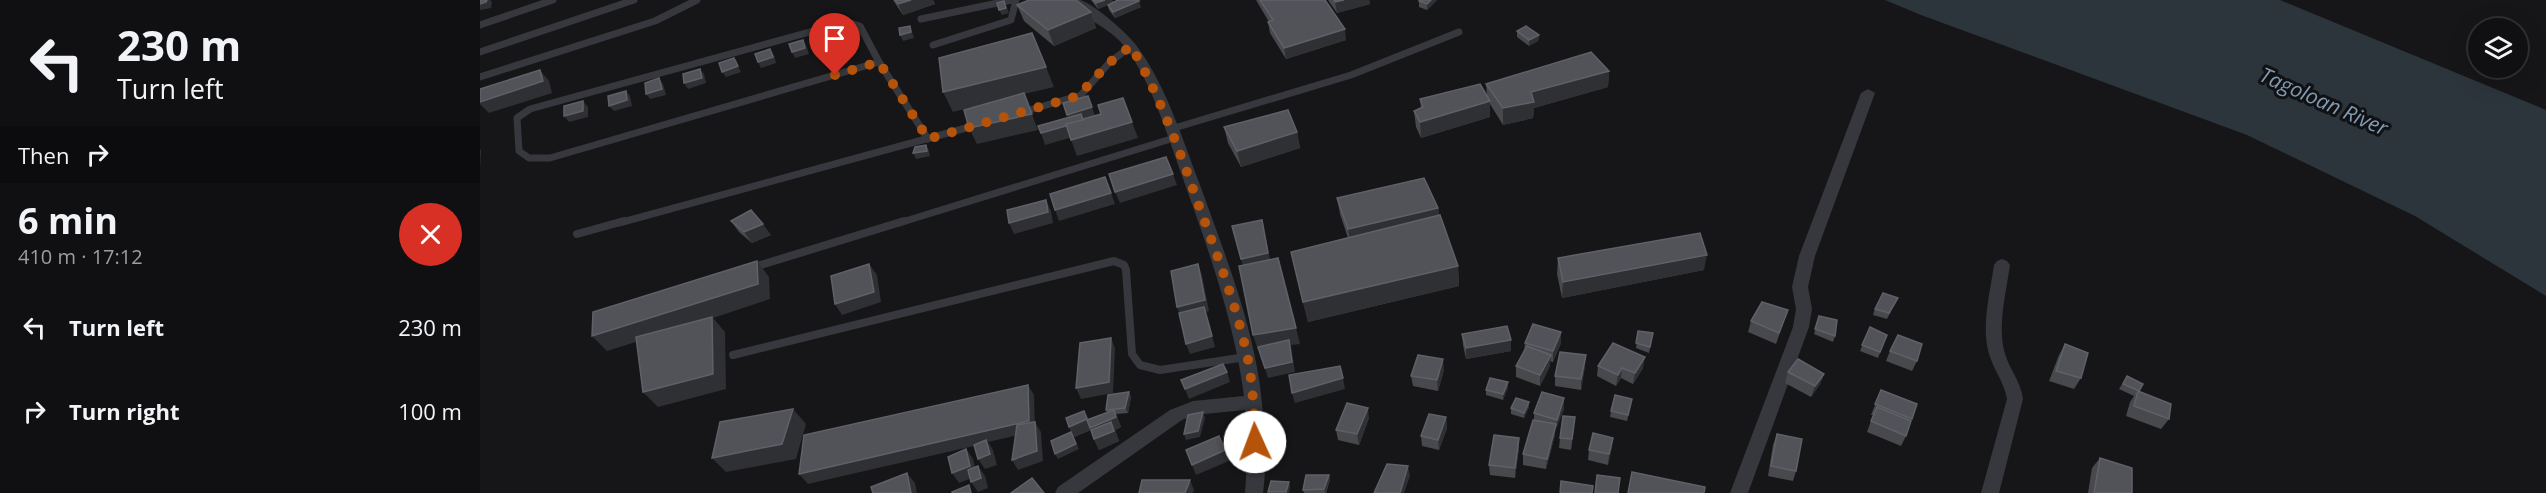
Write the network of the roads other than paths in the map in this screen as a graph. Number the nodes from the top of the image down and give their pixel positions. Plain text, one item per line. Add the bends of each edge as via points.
1 (552, 0) edge
2 (634, 0) edge
3 (697, 0) edge
4 (1014, 0) edge
5 (1072, 0) edge
6 (921, 20) dead end
7 (480, 25) edge
8 (1459, 32) dead end
9 (933, 45) dead end
10 (1131, 46) junction
11 (480, 52) edge
12 (879, 62) junction
13 (480, 76) edge
14 (1868, 93) dead end
15 (1011, 115) edge
16 (982, 123) edge
17 (1172, 134) junction
18 (928, 139) junction
19 (577, 234) dead end
20 (2002, 265) dead end
21 (744, 271) edge
22 (733, 356) dead end
23 (1247, 356) junction
24 (1254, 402) junction
25 (1064, 493) edge
26 (1254, 493) edge
27 (1739, 493) edge
28 (1990, 493) edge

1 - 7 lane
2 - 11 lane
3 - 13 lane via 655,21
4 - 6 lane
4 - 9 lane via 1011,20
5 - 10 street
8 - 17 lane via 1351,75
10 - 15 lane via 1109,63 1081,95
10 - 17 street
12 - 12 lane via 860,26 846,22 530,109 517,118 517,149 526,159 550,158
12 - 18 lane
14 - 27 street via 1808,256 1800,287 1804,309 1801,327
16 - 18 lane
17 - 21 lane
17 - 23 street via 1236,311
18 - 19 lane
20 - 28 street via 1995,346 2013,385 2015,399
22 - 23 lane via 1114,261 1126,270 1135,362 1160,370
23 - 24 street
24 - 25 street via 1193,408 1176,415
24 - 26 street

